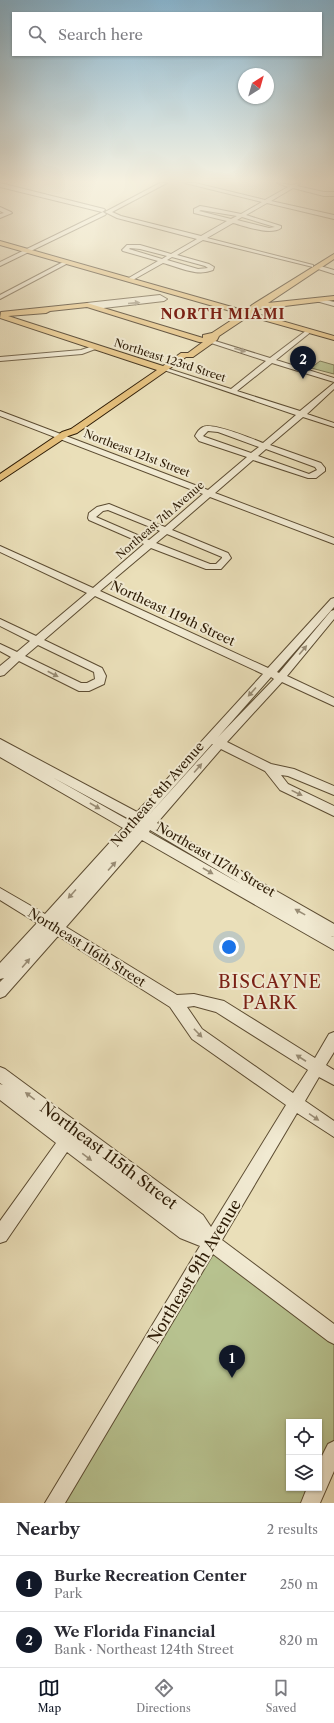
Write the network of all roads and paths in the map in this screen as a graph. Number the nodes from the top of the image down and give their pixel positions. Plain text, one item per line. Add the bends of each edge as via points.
1 (19, 253) edge
2 (36, 253) edge
3 (132, 253) edge
4 (162, 253) edge
5 (177, 253) edge
6 (266, 253) edge
7 (330, 253) edge
8 (172, 256) junction
9 (334, 256) edge
10 (162, 261) junction
11 (67, 262) junction
12 (0, 263) edge
13 (315, 265) junction
14 (334, 272) edge
15 (130, 280) junction
16 (284, 290) junction
17 (275, 293) junction
18 (334, 296) edge
19 (0, 297) edge
20 (315, 298) junction
21 (334, 304) edge
22 (87, 305) junction
23 (258, 305) junction
24 (95, 307) junction
25 (224, 307) junction
26 (38, 311) junction
27 (25, 312) junction
28 (245, 313) junction
29 (0, 315) edge
30 (17, 321) junction
31 (309, 331) junction
32 (334, 338) edge
33 (209, 339) junction
34 (96, 347) junction
35 (0, 359) edge
36 (271, 361) junction
37 (164, 369) junction
38 (334, 380) edge
39 (334, 385) edge
40 (232, 391) junction
41 (0, 409) edge
42 (0, 413) edge
43 (302, 414) junction
44 (334, 425) edge
45 (67, 435) junction
46 (265, 446) junction
47 (252, 457) junction
48 (0, 478) edge
49 (0, 485) edge
50 (212, 491) junction
51 (167, 530) junction
52 (334, 535) edge
53 (334, 541) edge
54 (0, 543) edge
55 (150, 544) junction
56 (0, 549) edge
57 (97, 590) junction
58 (333, 607) edge
59 (0, 622) edge
60 (38, 640) junction
61 (0, 647) edge
62 (18, 656) junction
63 (0, 672) edge
64 (278, 672) junction
65 (334, 693) edge
66 (334, 702) edge
67 (215, 741) junction
68 (0, 743) edge
69 (0, 752) edge
70 (269, 768) junction
71 (334, 791) edge
72 (334, 811) edge
73 (140, 826) junction
74 (0, 892) edge
75 (51, 925) junction
76 (334, 931) edge
77 (334, 944) edge
78 (0, 973) edge
79 (0, 992) edge
80 (175, 1002) junction
81 (334, 1039) edge
82 (317, 1069) junction
83 (0, 1074) edge
84 (334, 1078) edge
85 (0, 1091) edge
86 (294, 1103) junction
87 (334, 1130) edge
88 (70, 1135) junction
89 (0, 1235) edge
90 (212, 1243) junction
91 (334, 1335) edge
92 (334, 1450) edge
93 (322, 1476) edge
94 (315, 1491) edge
95 (54, 1503) edge
96 (310, 1503) edge

1 - 12 street
2 - 11 main road
3 - 10 street
4 - 8 street
5 - 8 street
6 - 13 street
7 - 13 main road
8 - 10 street
8 - 10 street via 209,266 211,269 201,271
9 - 13 main road
10 - 15 street
11 - 15 main road
11 - 19 street
13 - 14 street
13 - 16 main road
13 - 17 main road via 276,289
15 - 25 main road
16 - 17 main road
16 - 20 main road
17 - 23 main road
18 - 20 main road
20 - 21 street
20 - 23 main road
22 - 24 main road
24 -> 22 street via 164,299 160,297
22 - 26 main road
23 - 25 main road
23 - 28 main road
24 - 26 main road
24 - 33 main road
25 - 28 main road
26 - 27 main road
27 - 29 main road
27 - 30 main road via 18,316
28 - 31 main road
28 - 33 main road
29 - 30 main road, Northeast 123rd Street
30 - 34 main road, Northeast 123rd Street
31 - 32 main road
31 - 36 street
33 -> 36 street
33 - 37 main road via 184,353
34 - 35 street via 82,352
34 - 37 main road, Northeast 123rd Street
36 - 38 street
36 - 40 street
37 - 40 street, Northeast 123rd Street
37 - 45 main road
39 - 43 street, Northeast 7th Avenue
40 - 43 street, Northeast 123rd Street
41 - 45 street, Northeast 121st Street
42 - 45 street, Northeast 121st Street
43 - 44 street, Northeast 123rd Street
43 - 46 street, Northeast 7th Avenue
45 - 48 main road
45 - 49 main road
45 - 50 street, Northeast 121st Street
46 - 47 street, Northeast 7th Avenue
46 - 47 street via 212,428 206,428 199,434 202,439
46 - 47 street via 318,465 321,471 308,476
47 - 50 street, Northeast 7th Avenue
50 - 51 street, Northeast 7th Avenue
50 - 52 street, Northeast 121st Street
50 - 53 street, Northeast 121st Street
51 - 55 street, Northeast 7th Avenue
51 - 55 street via 109,508 100,509 92,516 94,520
51 - 55 street via 227,558 218,567 209,567
54 - 57 street, Northeast 119th Street
55 - 57 street, Northeast 7th Avenue
56 - 57 street, Northeast 119th Street
57 - 60 street, Northeast 7th Avenue
57 - 64 street, Northeast 119th Street
58 - 64 street, Northeast 8th Avenue
59 - 60 street
60 - 62 street, Northeast 7th Avenue
62 -> 60 street via 79,687 89,687 100,681 98,670
61 - 62 street
62 - 63 street, Northeast 7th Avenue
64 - 65 street, Northeast 119th Street
64 - 66 street, Northeast 119th Street
64 - 67 street, Northeast 8th Avenue
67 - 70 street
67 - 73 street, Northeast 8th Avenue
68 - 73 street, Northeast 117th Street
69 -> 73 street, Northeast 117th Street
70 - 71 street via 290,772
70 -> 72 street via 284,787
73 - 75 street, Northeast 8th Avenue
76 -> 73 street, Northeast 117th Street
73 -> 77 street, Northeast 117th Street
74 - 75 street, Northeast 116th Street
75 - 78 street, Northeast 8th Avenue
79 -> 75 street, Northeast 8th Avenue
75 - 80 street, Northeast 116th Street
82 -> 80 street via 219,1006 194,1000
80 -> 86 street, Northeast 116th Street via 197,1034
81 - 82 street, Northeast 9th Avenue
82 - 84 street
82 - 86 street, Northeast 9th Avenue
88 -> 83 street, Northeast 115th Street
85 - 88 street, Northeast 115th Street
86 -> 87 street, Northeast 116th Street
86 - 90 street, Northeast 9th Avenue
88 - 89 street
88 - 90 street, Northeast 115th Street via 186,1232
90 - 91 street, Northeast 115th Street
90 - 95 street, Northeast 9th Avenue
92 - 93 street
94 - 96 street

